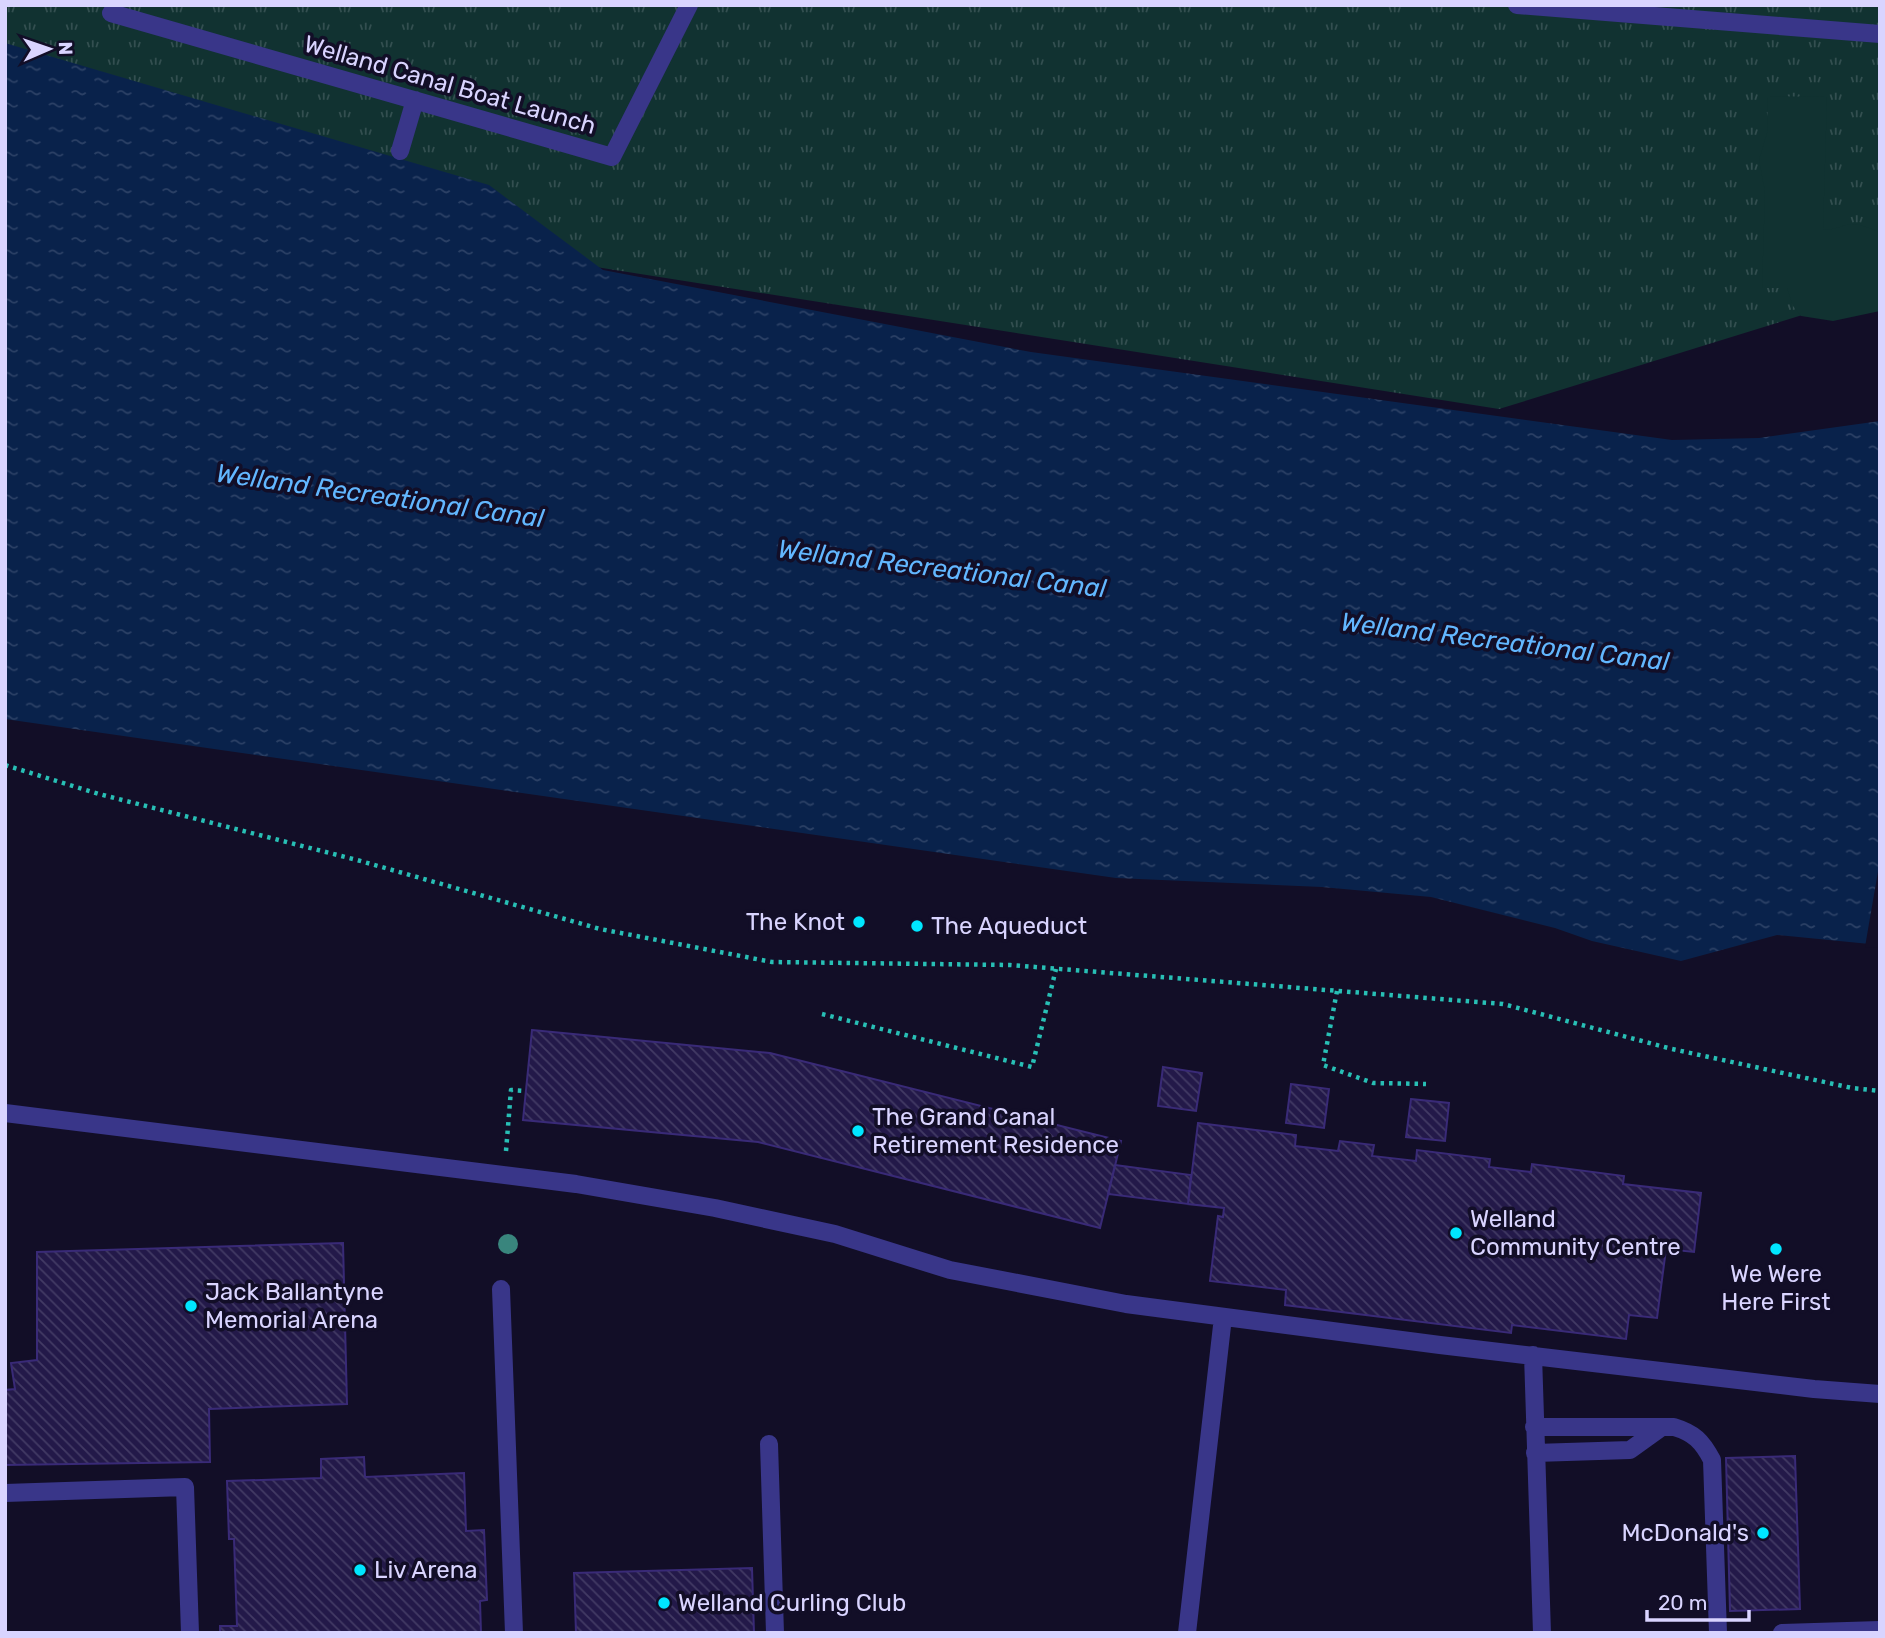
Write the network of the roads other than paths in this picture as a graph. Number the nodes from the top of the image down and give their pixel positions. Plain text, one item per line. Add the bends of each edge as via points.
1 (689, 5) edge
2 (1517, 5) edge
3 (111, 13) dead end
4 (1880, 34) edge
5 (415, 100) junction
6 (400, 151) dead end
7 (5, 1113) edge
8 (501, 1289) dead end
9 (1223, 1317) junction
10 (1534, 1355) junction
11 (1880, 1394) edge
12 (1534, 1427) junction
13 (1662, 1427) junction
14 (769, 1444) dead end
15 (1535, 1453) junction
16 (5, 1493) edge
17 (1880, 1630) edge
18 (190, 1633) edge
19 (514, 1633) edge
20 (775, 1633) edge
21 (1187, 1633) edge
22 (1542, 1633) edge
23 (1718, 1633) edge
24 (1782, 1633) edge

1 - 5 lane, Welland Canal Boat Launch via 612,156
2 - 4 lane
3 - 5 lane, Welland Canal Boat Launch
5 - 6 lane
7 - 9 lane via 576,1184 835,1234 950,1270 1126,1304
8 - 19 lane
9 - 10 lane
9 - 21 lane
10 - 11 lane
10 - 12 lane
12 - 13 lane
12 - 15 lane
13 - 15 lane via 1630,1450
13 - 23 lane via 1690,1432 1712,1460
14 - 20 lane
15 - 22 lane
16 - 18 lane via 185,1487
17 - 24 lane

